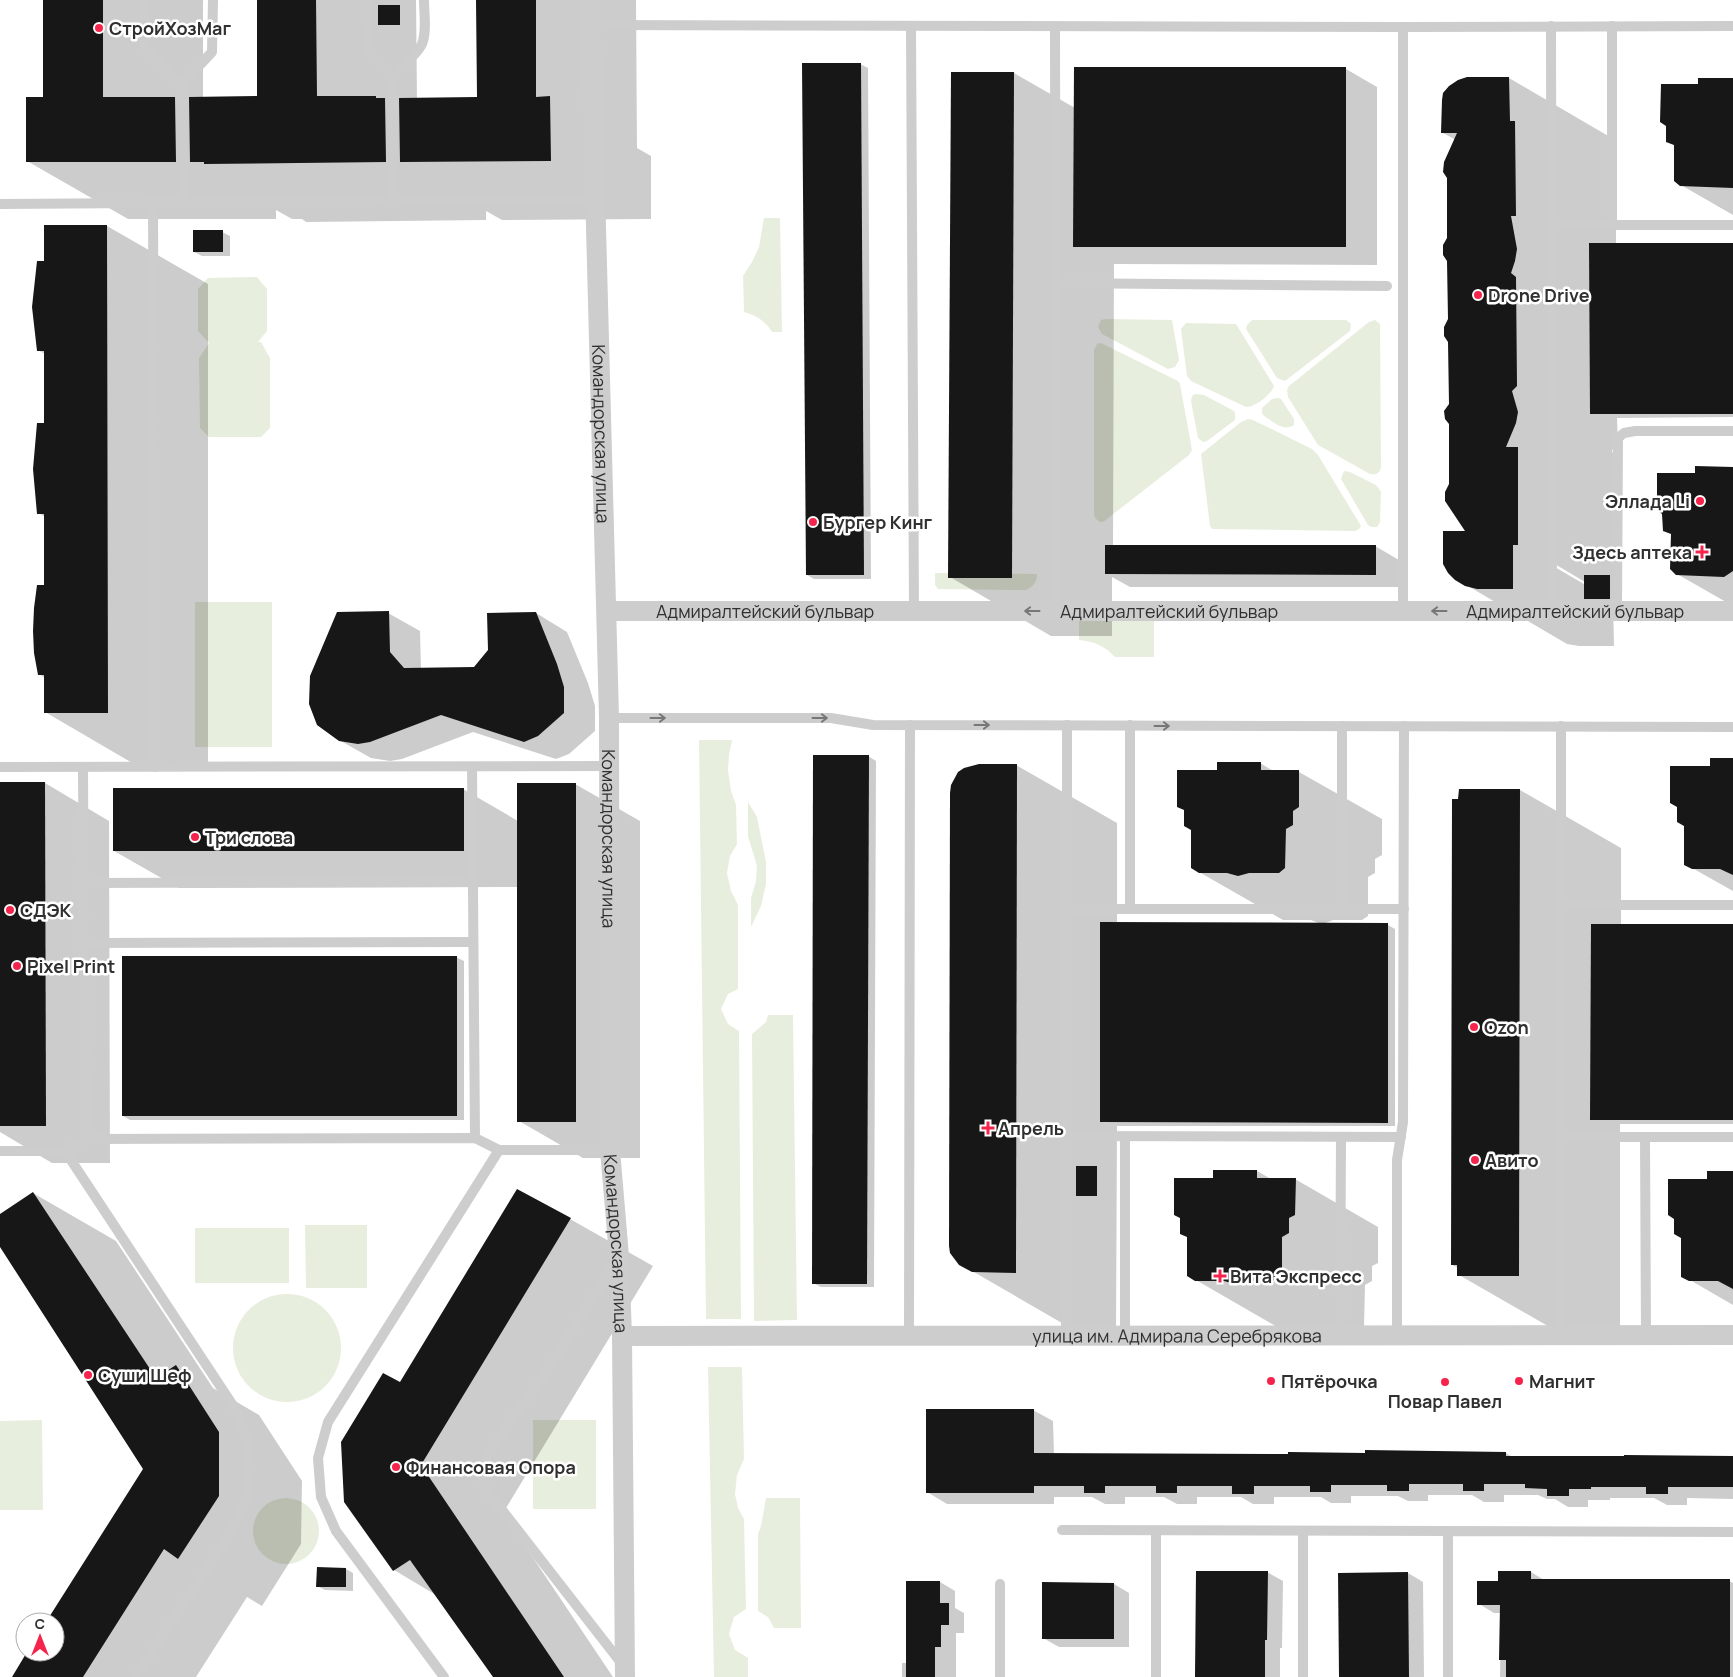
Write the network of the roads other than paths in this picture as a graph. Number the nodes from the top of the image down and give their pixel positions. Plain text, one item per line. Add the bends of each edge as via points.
1 (143, 0) edge
2 (213, 0) edge
3 (366, 0) edge
4 (424, 0) edge
5 (590, 0) edge
6 (590, 25) junction
7 (912, 26) junction
8 (1055, 26) junction
9 (1551, 26) junction
10 (1612, 26) junction
11 (1733, 26) edge
12 (1403, 27) junction
13 (392, 76) junction
14 (182, 84) junction
15 (595, 200) junction
16 (393, 202) junction
17 (153, 203) junction
18 (183, 203) junction
19 (0, 204) edge
20 (1551, 225) junction
21 (1612, 225) junction
22 (1733, 225) edge
23 (1056, 283) junction
24 (1387, 286) dead end
25 (1733, 431) edge
26 (607, 611) junction
27 (914, 611) junction
28 (1056, 611) junction
29 (1403, 611) junction
30 (1552, 611) junction
31 (1617, 611) junction
32 (1733, 611) edge
33 (609, 718) junction
34 (910, 725) junction
35 (1067, 726) junction
36 (1130, 726) junction
37 (1342, 726) junction
38 (1404, 726) junction
39 (1561, 726) junction
40 (1733, 727) edge
41 (609, 766) junction
42 (0, 767) edge
43 (83, 767) junction
44 (154, 767) junction
45 (472, 767) junction
46 (473, 882) junction
47 (84, 883) junction
48 (1561, 905) junction
49 (1733, 905) edge
50 (1067, 908) junction
51 (1130, 908) junction
52 (1342, 909) junction
53 (1404, 909) junction
54 (473, 942) junction
55 (84, 943) junction
56 (1066, 1136) junction
57 (1125, 1137) junction
58 (1341, 1137) junction
59 (1401, 1137) junction
60 (1560, 1137) junction
61 (1644, 1137) junction
62 (1733, 1137) edge
63 (475, 1138) junction
64 (85, 1139) junction
65 (499, 1150) junction
66 (610, 1150) junction
67 (0, 1151) edge
68 (65, 1151) junction
69 (619, 1256) junction
70 (1733, 1334) edge
71 (1125, 1335) junction
72 (1340, 1335) junction
73 (1397, 1335) junction
74 (1560, 1335) junction
75 (1646, 1335) junction
76 (622, 1336) junction
77 (909, 1336) junction
78 (1066, 1336) junction
79 (1062, 1530) dead end
80 (1156, 1531) junction
81 (1303, 1531) junction
82 (1448, 1531) junction
83 (1733, 1532) edge
84 (1000, 1584) dead end
85 (625, 1673) edge
86 (135, 1677) edge
87 (444, 1677) edge
88 (1000, 1677) edge
89 (1156, 1677) edge
90 (1303, 1677) edge
91 (1448, 1677) edge

1 - 14 lane via 145,47
2 - 14 lane via 212,52
3 - 13 lane via 367,51
4 - 13 lane via 422,43
5 - 6 street, Командорская улица
6 - 7 lane
6 - 15 street, Командорская улица
7 - 8 lane
7 - 27 lane
8 - 12 lane
8 - 23 lane
9 - 10 lane
9 - 12 lane
9 - 20 lane
10 - 11 lane
10 - 21 lane
12 - 29 lane
13 - 16 lane
14 - 18 lane
15 - 16 lane
15 - 26 street, Командорская улица
16 - 18 lane
17 - 18 lane
17 - 19 lane
17 - 44 lane
20 - 21 lane
20 - 30 lane
21 - 22 lane
23 - 24 lane
23 - 28 lane
25 - 31 lane via 1635,431 1624,432 1618,438
26 - 27 street, Адмиралтейский бульвар
26 - 33 street, Командорская улица
28 -> 27 street, Адмиралтейский бульвар
28 - 29 street, Адмиралтейский бульвар
30 -> 29 street, Адмиралтейский бульвар
30 - 31 street, Адмиралтейский бульвар
31 - 32 street, Адмиралтейский бульвар
33 -> 34 lane via 831,718 873,725
33 - 41 street, Командорская улица
34 -> 35 lane
34 - 77 lane
35 - 36 lane
35 - 50 lane
36 -> 37 lane
36 - 51 lane
37 - 38 lane
37 - 52 lane
38 - 39 lane
38 - 53 lane
39 - 40 lane
39 - 48 lane
41 - 45 lane
41 - 66 street, Командорская улица
42 - 43 lane
43 - 44 lane
43 - 47 lane
44 - 45 lane
45 - 46 lane
46 - 47 lane
46 - 54 lane
47 - 55 lane
48 - 49 lane
48 - 60 lane
50 - 51 lane
50 - 56 lane
51 - 52 lane
52 - 53 lane
53 - 59 lane via 1404,1122
54 - 55 lane
54 - 63 lane
55 - 64 lane
56 - 57 lane
56 - 78 lane
57 - 58 lane
57 - 71 lane
58 - 59 lane
58 - 72 lane
59 - 73 lane via 1397,1160
60 - 61 lane
60 - 74 lane
61 - 62 lane
61 - 75 lane
63 - 64 lane
63 - 65 lane
64 - 68 lane
65 - 66 lane
65 - 87 lane via 328,1422 318,1458 321,1496 336,1531
66 - 69 street, Командорская улица
67 - 68 lane
68 - 86 lane via 232,1404 245,1432 251,1467 246,1501 231,1532
69 - 76 street, Командорская улица
69 - 85 lane via 548,1369 486,1456 481,1471 485,1488
70 - 75 street, улица им. Адмирала Серебрякова
71 - 72 street, улица им. Адмирала Серебрякова
71 - 78 street, улица им. Адмирала Серебрякова
72 - 73 street, улица им. Адмирала Серебрякова
73 - 74 street, улица им. Адмирала Серебрякова
74 - 75 street, улица им. Адмирала Серебрякова
76 - 77 street, улица им. Адмирала Серебрякова
76 - 85 street, Командорская улица
77 - 78 street, улица им. Адмирала Серебрякова
79 - 80 lane
80 - 81 lane
80 - 89 lane
81 - 82 lane
81 - 90 lane
82 - 83 lane
82 - 91 lane
84 - 88 lane

